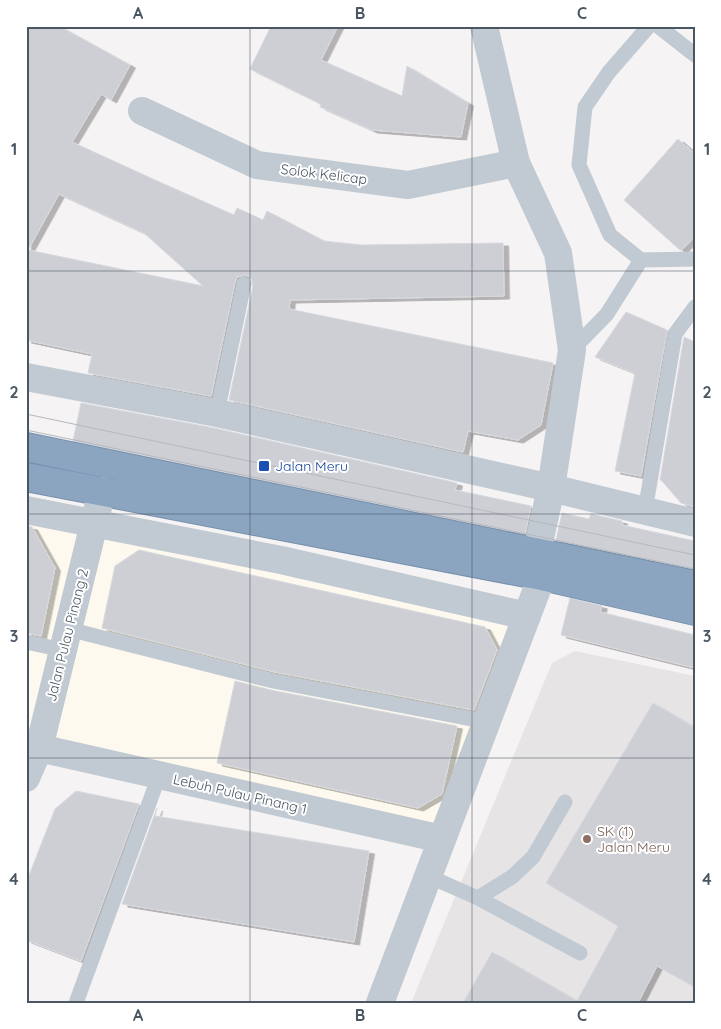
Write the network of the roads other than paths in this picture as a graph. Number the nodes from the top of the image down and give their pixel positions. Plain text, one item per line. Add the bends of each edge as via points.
1 (484, 26) edge
2 (649, 26) edge
3 (658, 26) edge
4 (695, 55) edge
5 (142, 111) dead end
6 (516, 163) junction
7 (695, 259) edge
8 (641, 260) junction
9 (244, 284) dead end
10 (695, 307) edge
11 (572, 350) junction
12 (26, 377) edge
13 (217, 413) junction
14 (26, 447) edge
15 (26, 476) edge
16 (551, 488) junction
17 (102, 491) junction
18 (26, 510) edge
19 (645, 511) junction
20 (695, 523) edge
21 (94, 524) junction
22 (539, 564) junction
23 (695, 585) edge
24 (695, 610) edge
25 (527, 616) junction
26 (66, 639) junction
27 (26, 642) edge
28 (486, 722) junction
29 (30, 766) edge
30 (160, 776) junction
31 (565, 802) dead end
32 (442, 839) junction
33 (428, 876) junction
34 (478, 898) junction
35 (580, 953) dead end
36 (76, 1003) edge
37 (380, 1003) edge

1 - 6 street
2 - 8 lane via 609,72 585,107 579,165 610,235
3 - 4 lane
5 - 6 street, Solok Kelicap via 257,165 408,185
6 - 11 street via 558,253
7 - 8 lane
8 - 11 lane via 607,314
9 - 13 lane
10 - 19 lane via 675,334
11 - 16 street
12 - 13 street
13 - 16 street
14 - 22 highway
15 - 17 highway
16 - 19 street
16 - 22 street
17 - 21 street, Jalan Pulau Pinang 2
17 - 22 highway
18 - 21 street
19 - 20 street
21 - 25 street via 281,560
21 - 26 street, Jalan Pulau Pinang 2
22 - 23 highway
22 - 24 highway
22 - 25 street
25 - 28 street
26 - 27 lane
26 - 28 lane
26 - 29 street, Jalan Pulau Pinang 2
28 - 32 street
29 - 30 street, Lebuh Pulau Pinang 1
30 - 32 street, Lebuh Pulau Pinang 1
30 - 36 lane
31 - 34 lane via 533,857 512,878
32 - 33 street
33 - 34 lane
33 - 37 street
34 - 35 lane

